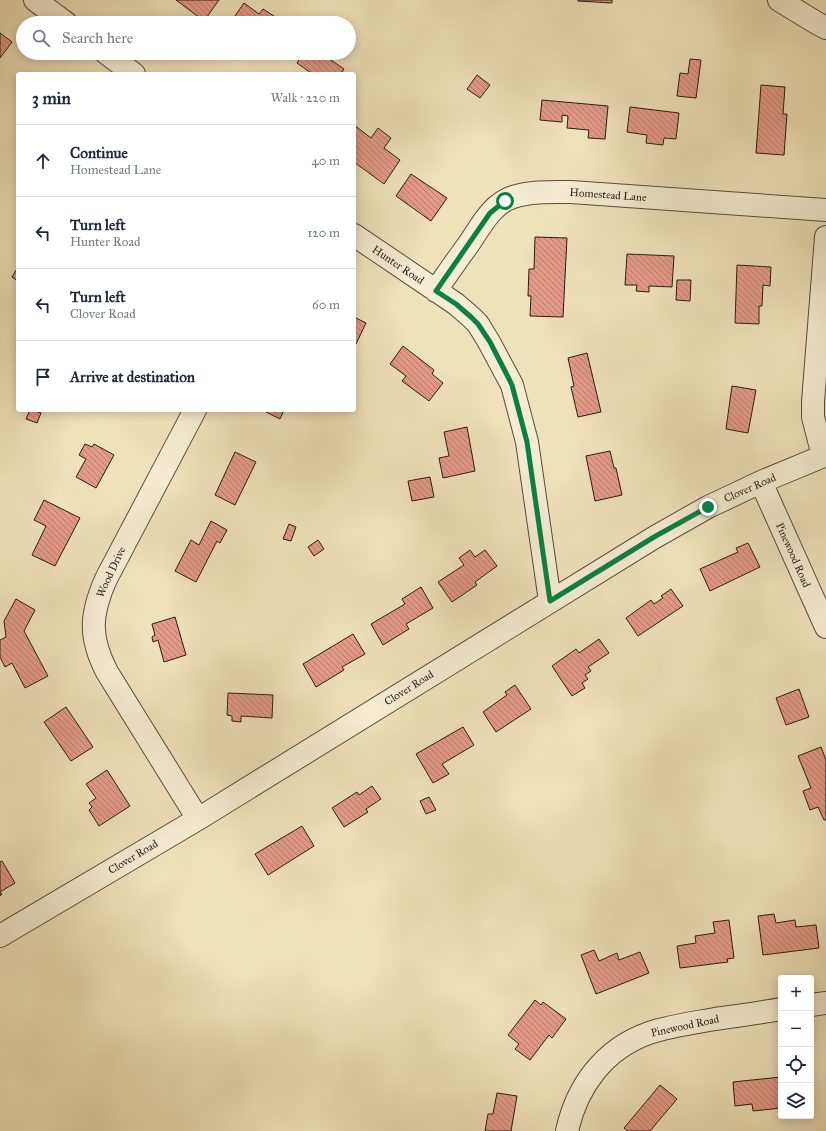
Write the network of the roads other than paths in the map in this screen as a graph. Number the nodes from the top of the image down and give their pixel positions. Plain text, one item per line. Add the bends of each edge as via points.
1 (36, 0) edge
2 (779, 0) edge
3 (57, 16) edge
4 (826, 28) edge
5 (115, 60) edge
6 (131, 72) edge
7 (826, 210) edge
8 (356, 237) edge
9 (826, 237) edge
10 (436, 291) junction
11 (194, 412) edge
12 (825, 456) edge
13 (761, 482) junction
14 (550, 601) junction
15 (826, 627) edge
16 (198, 819) junction
17 (0, 936) edge
18 (826, 1002) edge
19 (814, 1004) edge
20 (778, 1009) edge
21 (567, 1131) edge

1 - 3 street
2 - 4 street
5 - 6 street
7 - 10 street, Homestead Lane via 571,192 530,193 505,201 490,213
8 - 10 street, Hunter Road
9 - 12 street via 813,402 813,417
10 - 14 street, Hunter Road via 456,304 478,324 512,385 527,442
11 - 16 street, Wood Drive via 106,580 98,598 93,626 99,653 107,672
12 - 13 street, Clover Road
13 - 14 street, Clover Road via 654,537
13 - 15 street, Pinewood Road
14 - 16 street, Clover Road
16 - 17 street, Clover Road
18 - 19 street
20 - 21 street, Pinewood Road via 670,1027 631,1041 604,1062 583,1087

